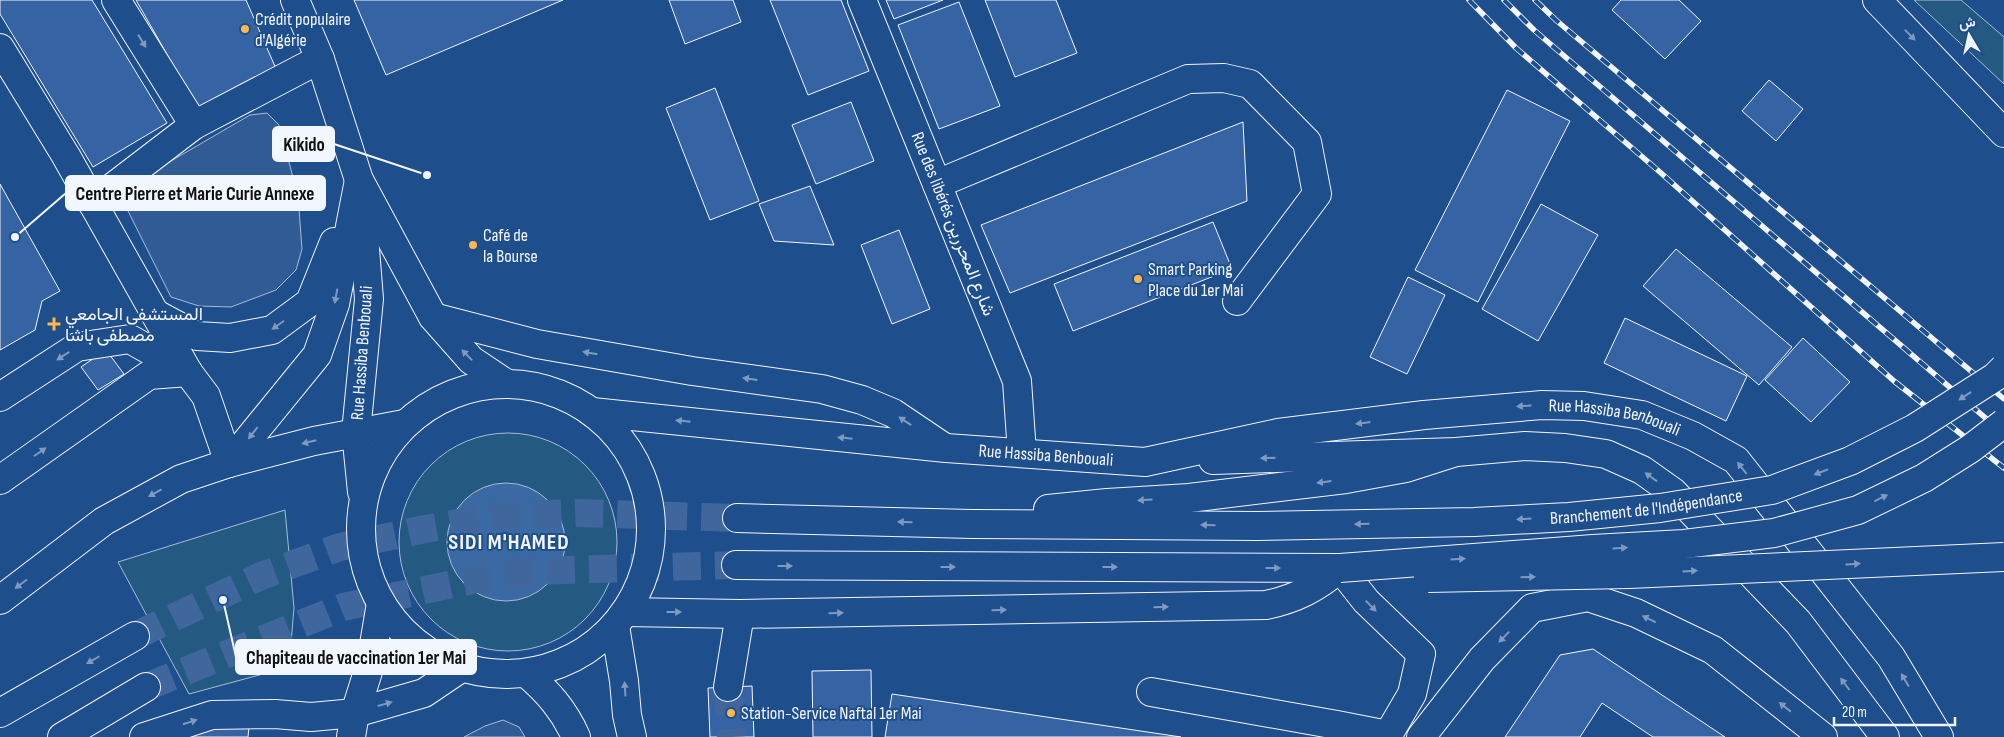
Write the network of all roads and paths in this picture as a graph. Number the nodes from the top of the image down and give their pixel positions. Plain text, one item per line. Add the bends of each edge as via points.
1 (116, 0) edge
2 (295, 0) edge
3 (862, 0) edge
4 (1877, 0) edge
5 (0, 48) edge
6 (320, 59) junction
7 (194, 125) junction
8 (2004, 133) edge
9 (359, 180) junction
10 (937, 184) junction
11 (92, 203) junction
12 (1237, 301) dead end
13 (156, 314) junction
14 (433, 317) junction
15 (2004, 368) edge
16 (188, 372) junction
17 (507, 384) junction
18 (0, 397) edge
19 (592, 412) junction
20 (2004, 423) edge
21 (404, 424) junction
22 (356, 432) junction
23 (946, 448) junction
24 (1456, 452) junction
25 (1022, 453) junction
26 (1145, 462) junction
27 (229, 463) junction
28 (0, 480) edge
29 (363, 496) junction
30 (736, 518) tunnel mouth
31 (972, 524) junction
32 (2004, 557) edge
33 (736, 566) tunnel mouth
34 (1340, 568) junction
35 (0, 600) edge
36 (381, 604) junction
37 (740, 614) junction
38 (620, 619) junction
39 (135, 636) tunnel mouth
40 (462, 668) junction
41 (526, 673) junction
42 (146, 687) tunnel mouth
43 (728, 687) tunnel mouth
44 (1151, 692) dead end
45 (0, 712) edge
46 (353, 725) edge
47 (1389, 736) edge
48 (62, 737) edge
49 (144, 737) edge
50 (576, 737) edge
51 (632, 737) edge
52 (1421, 737) edge
53 (1823, 737) edge
54 (1885, 737) edge
55 (1939, 737) edge

1 -> 7 main road
2 - 6 main road, Rue Hassiba Benbouali
3 - 10 main road, Rue des libérés شارع المحررين
4 -> 8 main road
5 - 11 main road
6 - 7 main road
6 - 9 main road, Rue Hassiba Benbouali
7 - 11 main road
9 -> 13 main road via 310,302 272,330 230,338 197,336
9 - 14 main road, Rue Hassiba Benbouali
9 - 22 main road, Rue Hassiba Benbouali via 369,299
9 -> 27 main road via 335,304 318,355
10 - 12 main road via 1188,78 1224,78 1250,84 1307,142 1317,194
10 - 25 main road, Rue des libérés شارع المحررين via 1017,381
11 - 13 main road
13 - 16 main road
17 -> 14 main road, Rue Hassiba Benbouali via 471,360
23 -> 14 main road via 893,413 822,389 537,344
15 -> 31 main road, Branchement de l'Indépendance, bridge via 1915,428 1850,461 1772,490 1660,508 1474,522 1256,526
16 -> 18 main road via 130,339 77,347
16 - 27 main road via 206,396
28 -> 16 main road via 149,375
17 - 19 main road via 537,387 566,396
17 - 21 main road via 478,386 451,394
23 -> 19 main road, Rue Hassiba Benbouali
19 - 38 main road via 613,431 630,454 650,505 648,561 639,588
34 -> 20 main road, Branchement de l'Indépendance, bridge via 1684,544 1774,533 1858,510 1924,478 1970,450
21 - 22 main road
21 - 29 main road via 378,458
22 -> 27 main road
22 - 29 main road, Rue Hassiba Benbouali
23 - 25 main road, Rue Hassiba Benbouali
24 -> 26 main road, Rue Hassiba Benbouali
24 -> 31 main road via 1406,468 1346,479 1189,498 1049,509
54 -> 24 main road via 1798,622 1673,492 1642,470 1606,454 1565,448 1525,446
25 - 26 main road, Rue Hassiba Benbouali
55 -> 26 main road, Rue Hassiba Benbouali via 1891,657 1736,460 1693,436 1642,415 1584,406 1542,405 1424,415 1278,433
27 -> 35 main road via 181,479 104,521
29 - 36 main road via 361,552 368,579
31 -> 30 main road
34 -> 32 main road, bridge via 1420,578 1490,578
33 -> 34 main road
37 -> 34 main road via 1266,605 1306,593
34 -> 47 main road via 1366,601 1421,654 1412,694
36 - 40 main road via 402,631 430,653
36 - 46 main road
38 -> 37 main road
37 - 43 main road
38 - 41 main road via 589,649 559,666
51 -> 38 main road via 626,715
39 -> 45 main road
40 - 41 main road via 476,672
46 -> 40 main road via 424,693
41 - 50 main road via 549,694
42 - 48 main road
44 - 47 main road
49 -> 46 main road via 212,715 275,714
53 -> 52 main road via 1713,650 1636,613 1588,597 1532,608 1482,659

